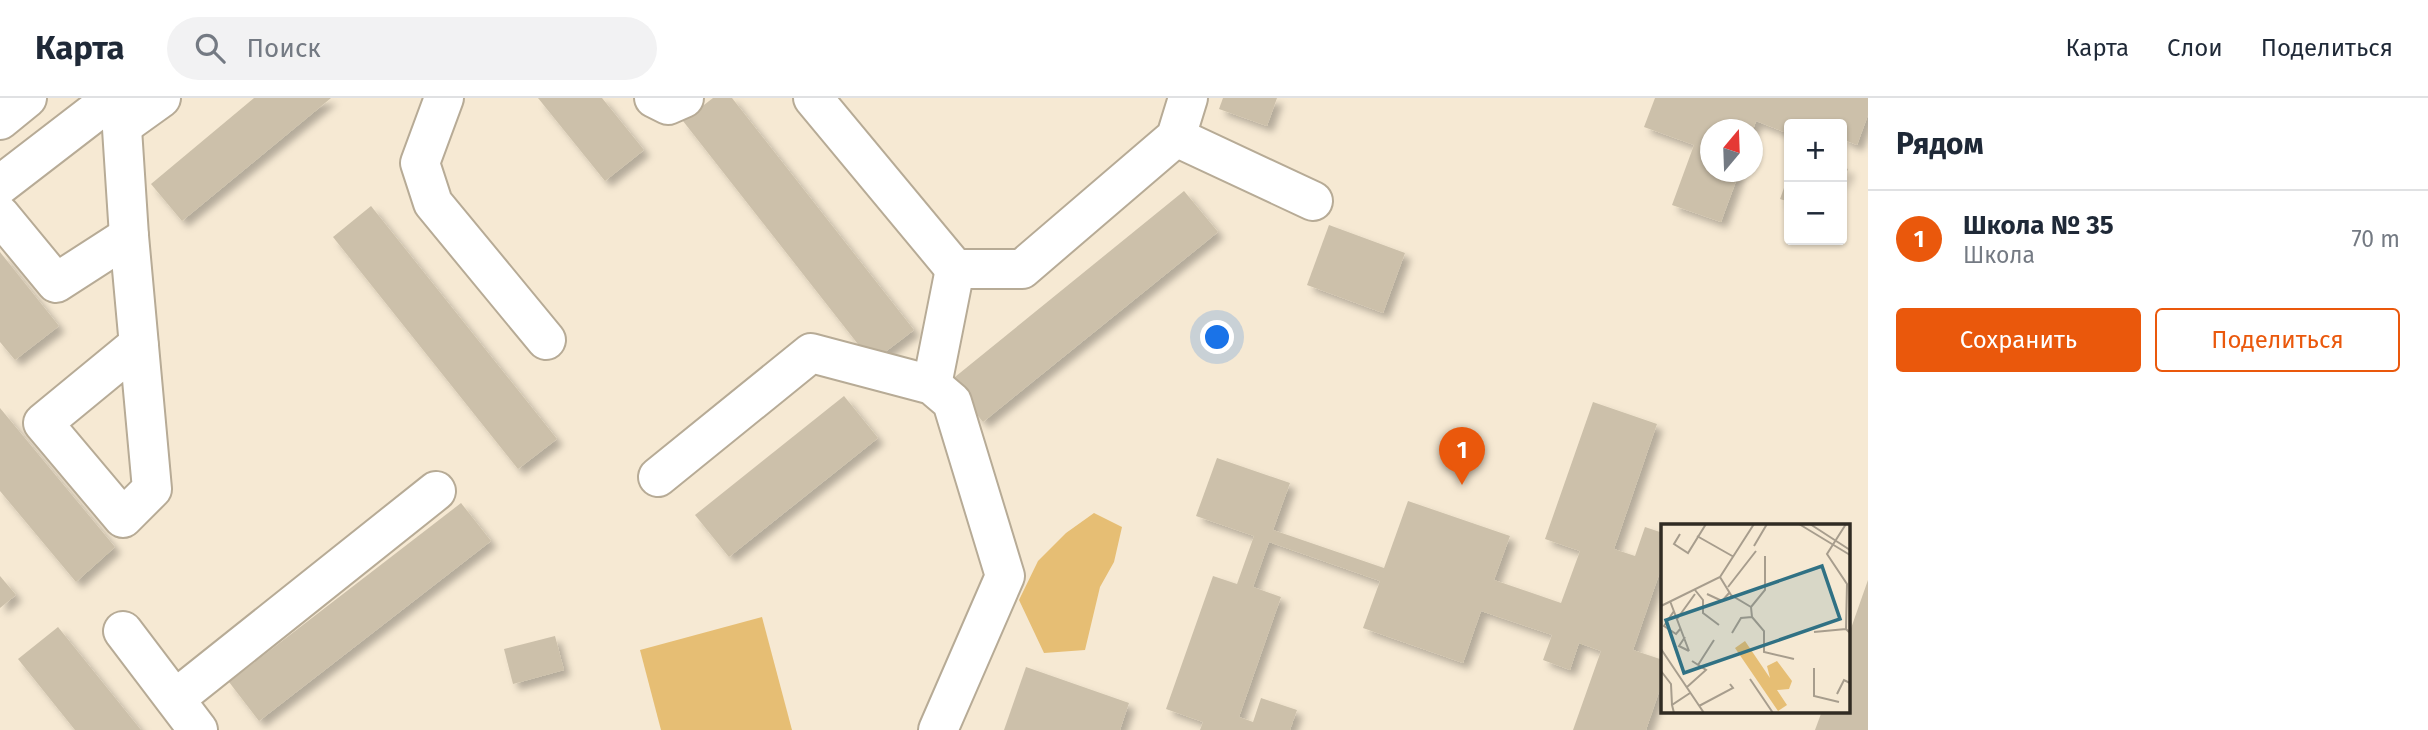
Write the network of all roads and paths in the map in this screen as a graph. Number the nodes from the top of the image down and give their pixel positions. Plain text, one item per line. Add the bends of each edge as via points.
1 (27, 98) edge
2 (161, 98) edge
3 (444, 98) edge
4 (654, 98) edge
5 (684, 98) edge
6 (813, 98) edge
7 (1188, 98) edge
8 (118, 107) edge
9 (0, 120) edge
10 (1176, 137) junction
11 (0, 186) edge
12 (1313, 201) dead end
13 (0, 215) edge
14 (129, 236) junction
15 (955, 269) junction
16 (546, 340) dead end
17 (139, 344) dead end
18 (932, 385) junction
19 (658, 477) dead end
20 (436, 491) dead end
21 (122, 631) dead end
22 (174, 699) junction
23 (198, 730) edge
24 (938, 730) edge

1 - 9 lane
2 - 8 lane
3 - 16 lane via 420,163 433,203
4 - 5 lane via 667,105
6 - 15 lane
7 - 10 lane
8 - 11 lane
8 - 14 lane
10 - 12 lane
10 - 15 lane via 1023,268
13 - 14 lane via 56,283
14 - 17 lane
15 - 18 lane
18 - 19 lane via 811,352
18 - 24 lane via 951,402 1005,576
20 - 22 lane
21 - 22 lane
22 - 23 lane

